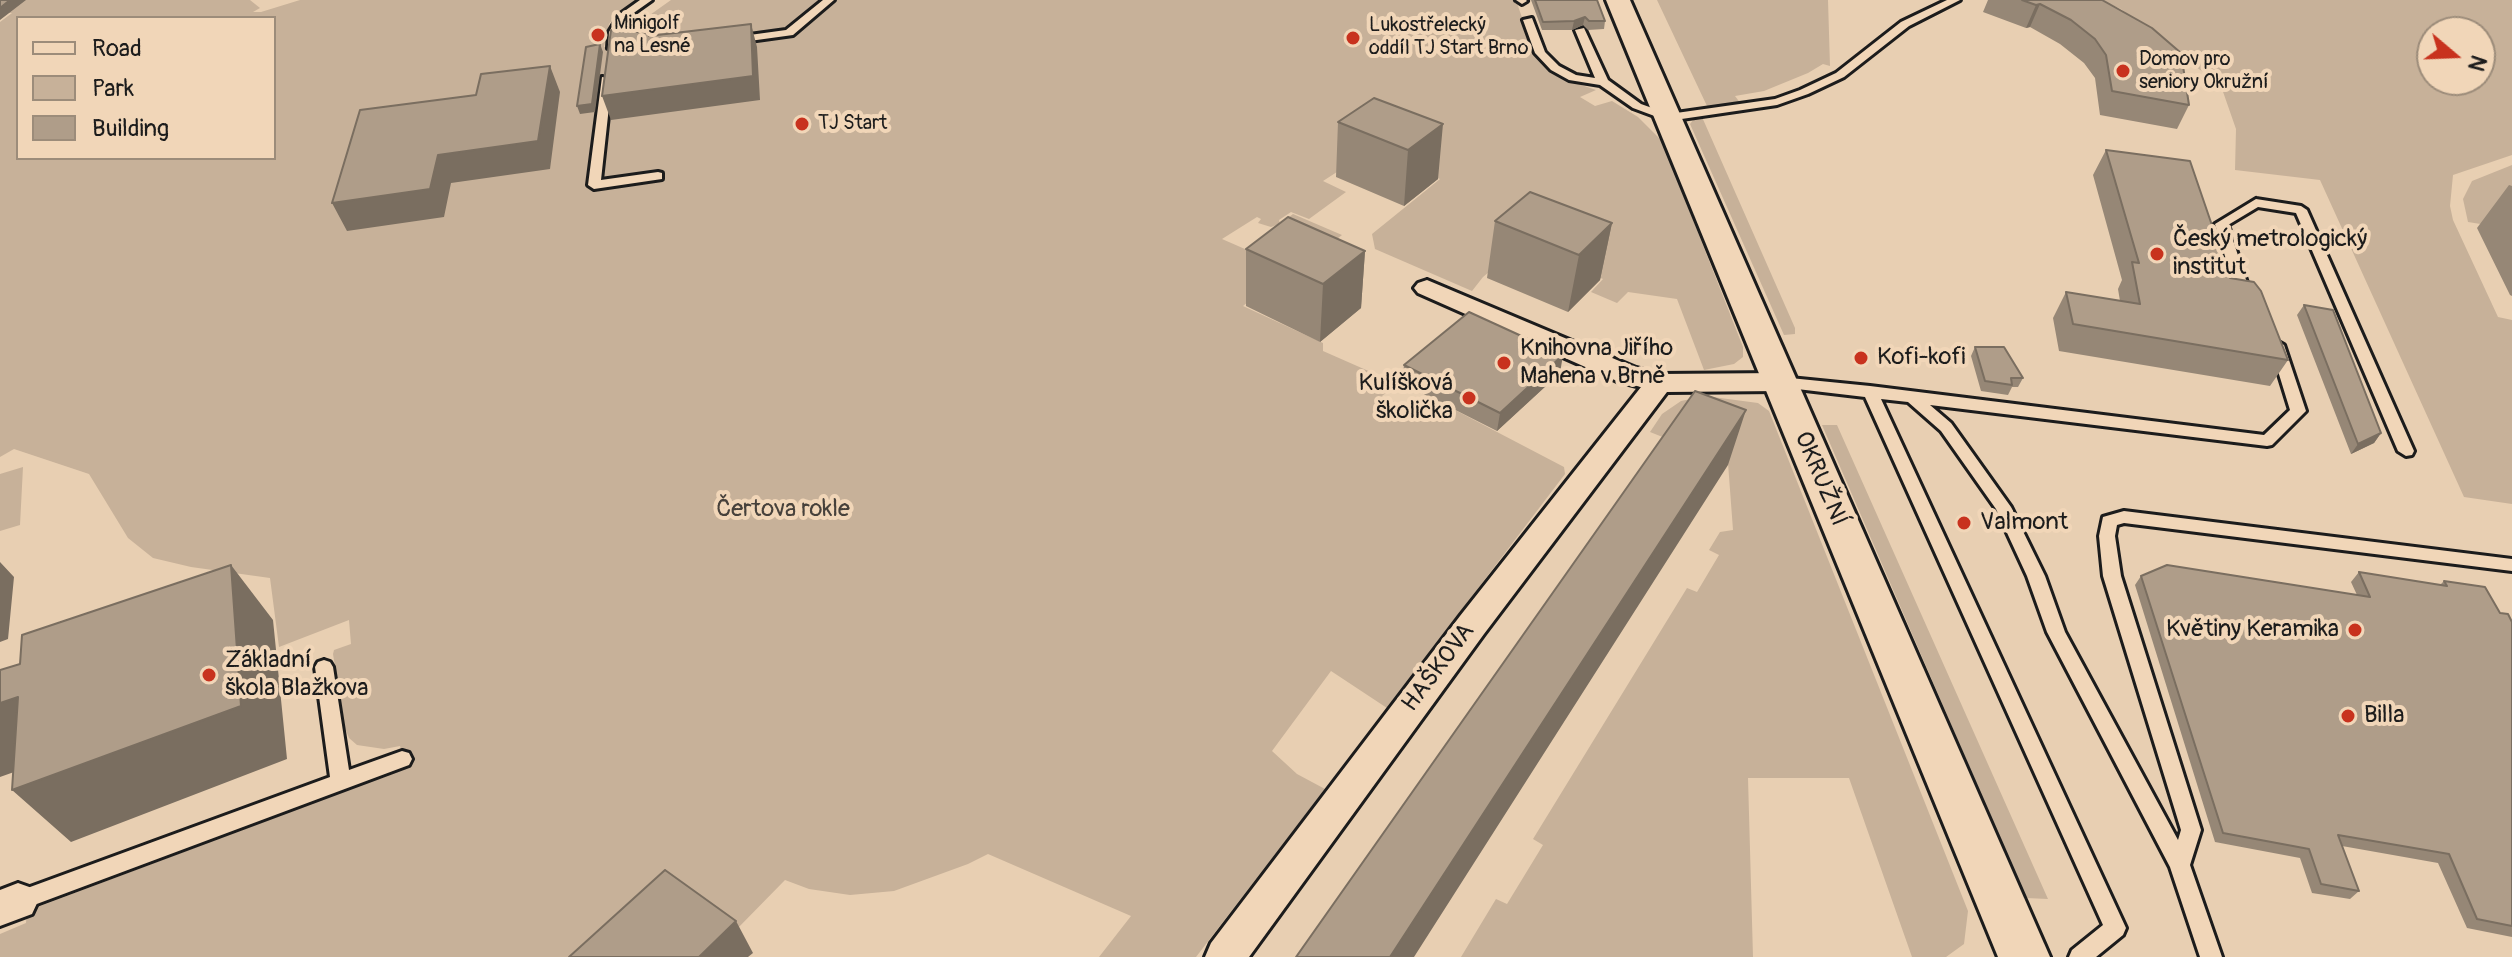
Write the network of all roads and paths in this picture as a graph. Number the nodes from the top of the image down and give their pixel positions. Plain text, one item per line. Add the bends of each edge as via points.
1 (647, 0) edge
2 (829, 0) edge
3 (1618, 0) edge
4 (1955, 0) edge
5 (1528, 20) dead end
6 (1580, 30) edge
7 (719, 42) edge
8 (612, 46) junction
9 (626, 48) edge
10 (1603, 82) junction
11 (1668, 118) junction
12 (658, 176) dead end
13 (1427, 288) dead end
14 (2249, 310) edge
15 (2272, 332) edge
16 (1780, 382) junction
17 (1659, 383) junction
18 (1870, 391) junction
19 (1913, 399) junction
20 (2406, 451) dead end
21 (2512, 565) edge
22 (324, 667) dead end
23 (402, 759) dead end
24 (341, 782) junction
25 (2180, 865) junction
26 (9, 904) edge
27 (1225, 957) edge
28 (2024, 957) edge
29 (2080, 957) edge
30 (2211, 957) edge

1 - 8 lane via 624,15
2 - 7 lane via 789,33
3 - 11 street, OKRUŽNÍ
4 - 11 lane via 1905,24 1840,75 1804,92 1777,102
5 - 10 lane via 1540,53 1555,68 1573,78
6 - 10 lane
8 - 9 lane
8 - 12 lane via 594,185
10 - 11 lane via 1637,106
11 - 16 street, OKRUŽNÍ
13 - 17 street via 1627,375
14 - 20 lane via 2221,224 2256,203 2301,210
15 - 19 lane via 2298,411 2267,441
16 - 17 street
16 - 18 lane
16 - 28 street, OKRUŽNÍ
17 - 27 street, HAŠKOVA
18 - 19 lane
18 - 29 lane via 2115,928
19 - 25 lane via 1946,427 2003,507 2056,632
21 - 25 lane via 2124,517 2109,521 2112,576 2191,830
22 - 24 lane
23 - 24 lane
24 - 26 lane
25 - 30 lane

